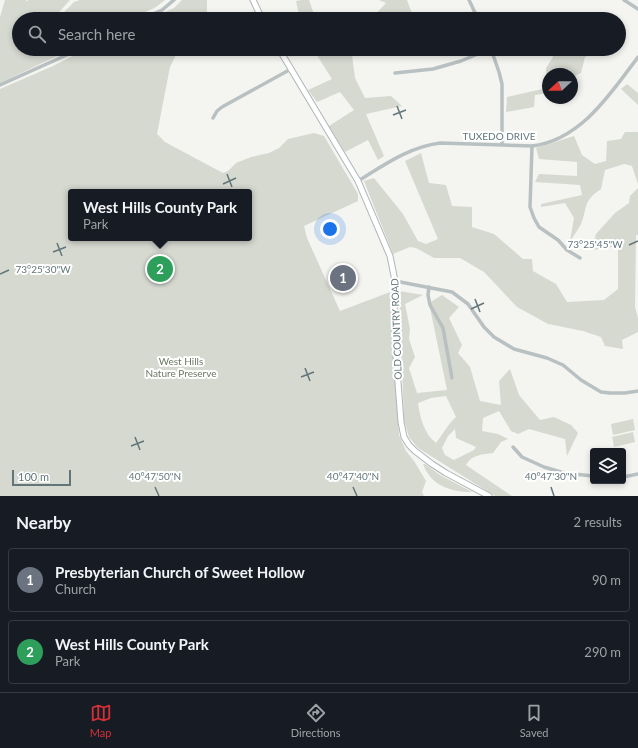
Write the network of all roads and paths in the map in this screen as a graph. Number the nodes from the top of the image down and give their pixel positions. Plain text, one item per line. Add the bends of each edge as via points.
1 (174, 0) edge
2 (253, 0) edge
3 (469, 0) edge
4 (624, 0) edge
5 (638, 10) edge
6 (158, 12) edge
7 (259, 12) edge
8 (475, 12) edge
9 (64, 56) edge
10 (283, 56) edge
11 (474, 56) edge
12 (493, 56) edge
13 (638, 57) edge
14 (291, 69) junction
15 (396, 73) dead end
16 (0, 85) edge
17 (213, 118) dead end
18 (502, 144) junction
19 (532, 146) junction
20 (358, 181) junction
21 (580, 258) dead end
22 (396, 281) junction
23 (429, 287) junction
24 (452, 378) dead end
25 (638, 391) edge
26 (513, 447) dead end
27 (638, 474) edge
28 (590, 476) edge
29 (626, 476) edge
30 (489, 496) edge

1 - 6 street
2 - 7 main road
3 - 8 street
4 - 5 street
9 - 16 street
10 - 14 main road, OLD COUNTRY ROAD
11 - 15 street via 433,69
12 - 18 street via 502,84
13 - 19 street, TUXEDO DRIVE via 590,116 563,136
14 - 17 street via 222,107
14 - 20 main road, OLD COUNTRY ROAD
18 - 19 street, TUXEDO DRIVE
18 - 20 street, TUXEDO DRIVE via 429,145 406,153
19 - 21 street via 530,207 534,218 539,227
20 - 22 main road, OLD COUNTRY ROAD via 387,249
22 - 23 street
22 - 30 main road, OLD COUNTRY ROAD via 396,356 404,437 409,446 432,464
23 - 24 street via 430,305 443,328
23 - 25 street via 452,292 468,304 494,337 514,348 563,365 590,387 610,393
26 - 28 street via 522,457 544,467 564,473
27 - 29 street

